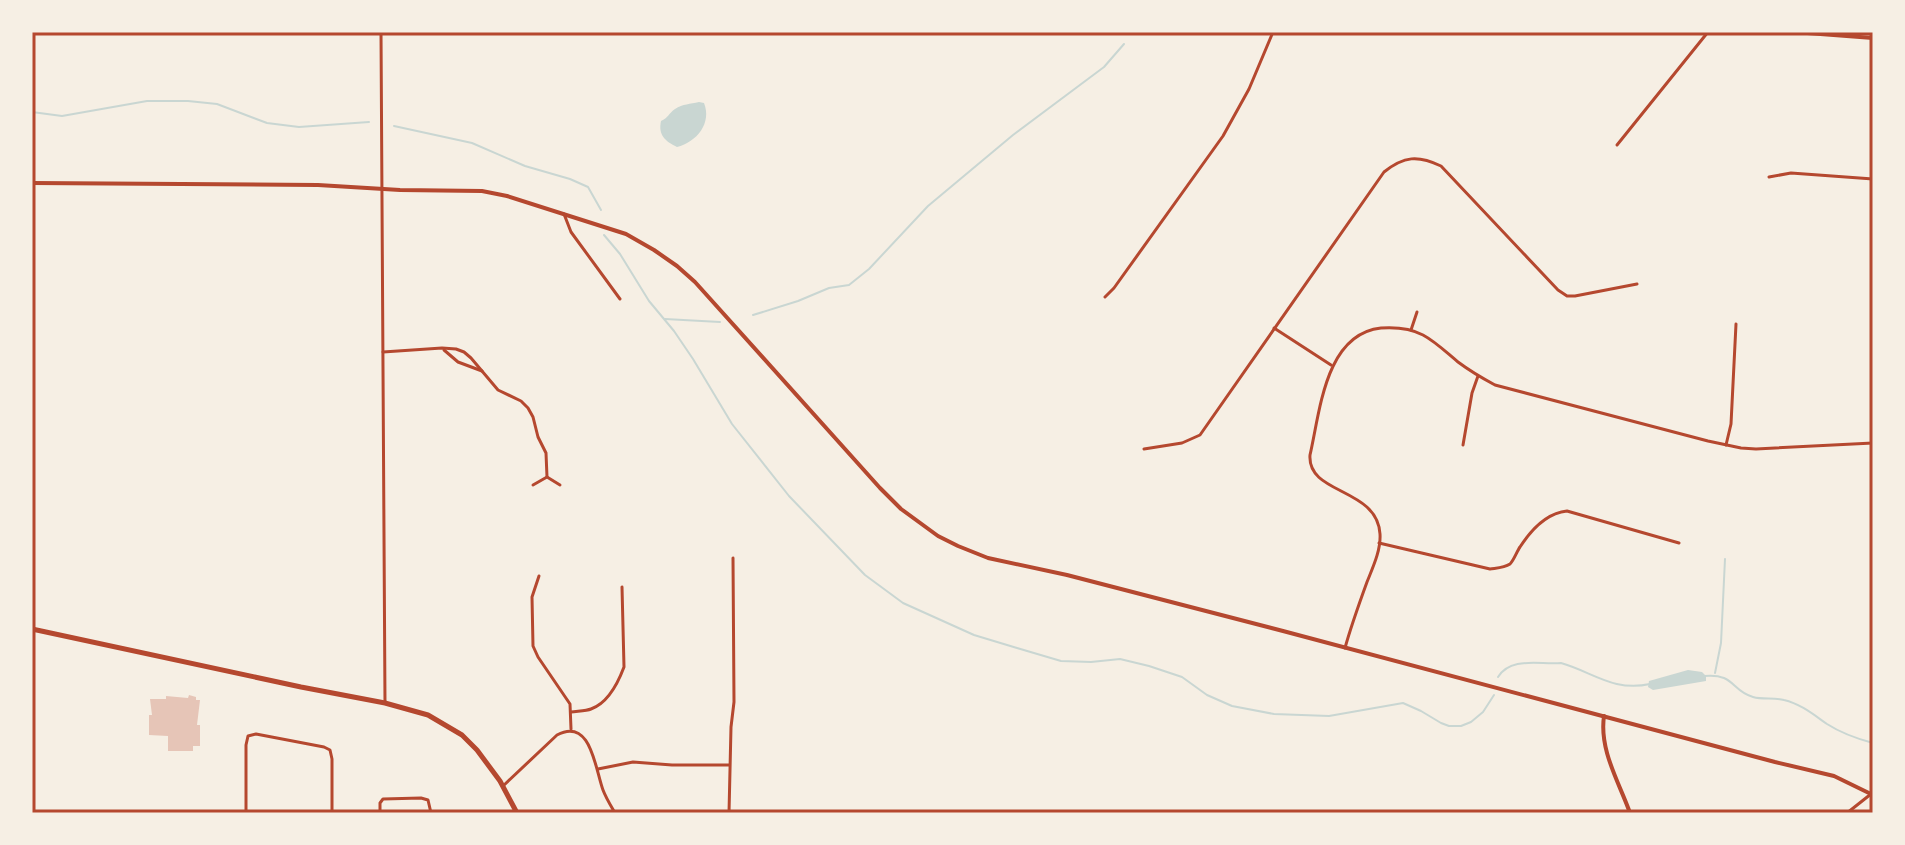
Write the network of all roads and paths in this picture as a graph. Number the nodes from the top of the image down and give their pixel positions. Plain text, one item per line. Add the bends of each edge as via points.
1 (381, 32) edge
2 (1273, 32) edge
3 (1708, 32) edge
4 (1794, 32) edge
5 (1873, 38) edge
6 (1617, 145) dead end
7 (1769, 177) dead end
8 (1873, 179) edge
9 (32, 183) edge
10 (382, 189) junction
11 (564, 214) junction
12 (1637, 284) dead end
13 (1105, 297) dead end
14 (620, 299) dead end
15 (1417, 312) dead end
16 (1736, 324) dead end
17 (1274, 328) junction
18 (1411, 330) junction
19 (442, 348) junction
20 (383, 352) junction
21 (1332, 366) junction
22 (482, 371) junction
23 (1478, 376) junction
24 (1873, 443) edge
25 (1463, 445) dead end
26 (1726, 445) junction
27 (1144, 449) dead end
28 (547, 477) junction
29 (533, 485) dead end
30 (560, 485) dead end
31 (1379, 543) junction
32 (1679, 543) dead end
33 (733, 558) dead end
34 (539, 576) dead end
35 (622, 587) dead end
36 (32, 629) edge
37 (1345, 648) junction
38 (385, 703) junction
39 (571, 712) junction
40 (1604, 716) junction
41 (571, 730) junction
42 (729, 765) junction
43 (598, 769) junction
44 (503, 786) junction
45 (1872, 794) edge
46 (246, 813) edge
47 (332, 813) edge
48 (380, 813) edge
49 (431, 813) edge
50 (517, 813) edge
51 (615, 813) edge
52 (729, 813) edge
53 (1630, 813) edge
54 (1847, 813) edge

1 - 10 street
2 - 13 street via 1223,136
3 - 6 street
4 - 5 street
7 - 8 street via 1791,173
9 - 10 street
10 - 11 street via 482,191
10 - 20 street
11 - 14 street via 571,232
11 - 37 street via 626,234 677,266 901,509 958,546
12 - 17 street via 1567,296 1441,166 1414,158 1384,172
15 - 18 street
16 - 26 street
17 - 21 street
17 - 27 street via 1200,435
18 - 21 street via 1376,329 1361,335
18 - 23 street
19 - 20 street
19 - 22 street via 458,362
19 - 22 street via 464,352
20 - 38 street
21 - 31 street via 1309,463 1316,476 1370,509
22 - 28 street via 498,390 528,408 546,453
23 - 25 street
23 - 26 street via 1511,390
24 - 26 street via 1756,449
28 - 29 street
28 - 30 street
31 - 32 street via 1500,568 1549,516 1567,511
31 - 37 street
33 - 42 street
34 - 39 street via 532,597 535,653
35 - 39 street via 624,667 619,680 605,700
36 - 38 main road
37 - 40 street
38 - 44 main road via 428,715 462,735
39 - 41 street
40 - 45 street via 1834,776
40 - 53 street via 1606,750
41 - 43 street via 585,739
41 - 44 street via 557,735
42 - 43 street via 633,762
42 - 52 street
43 - 51 street
44 - 50 main road
45 - 54 street
46 - 47 street via 246,745 248,736 256,734 330,750
48 - 49 street via 380,803 390,798 428,800

